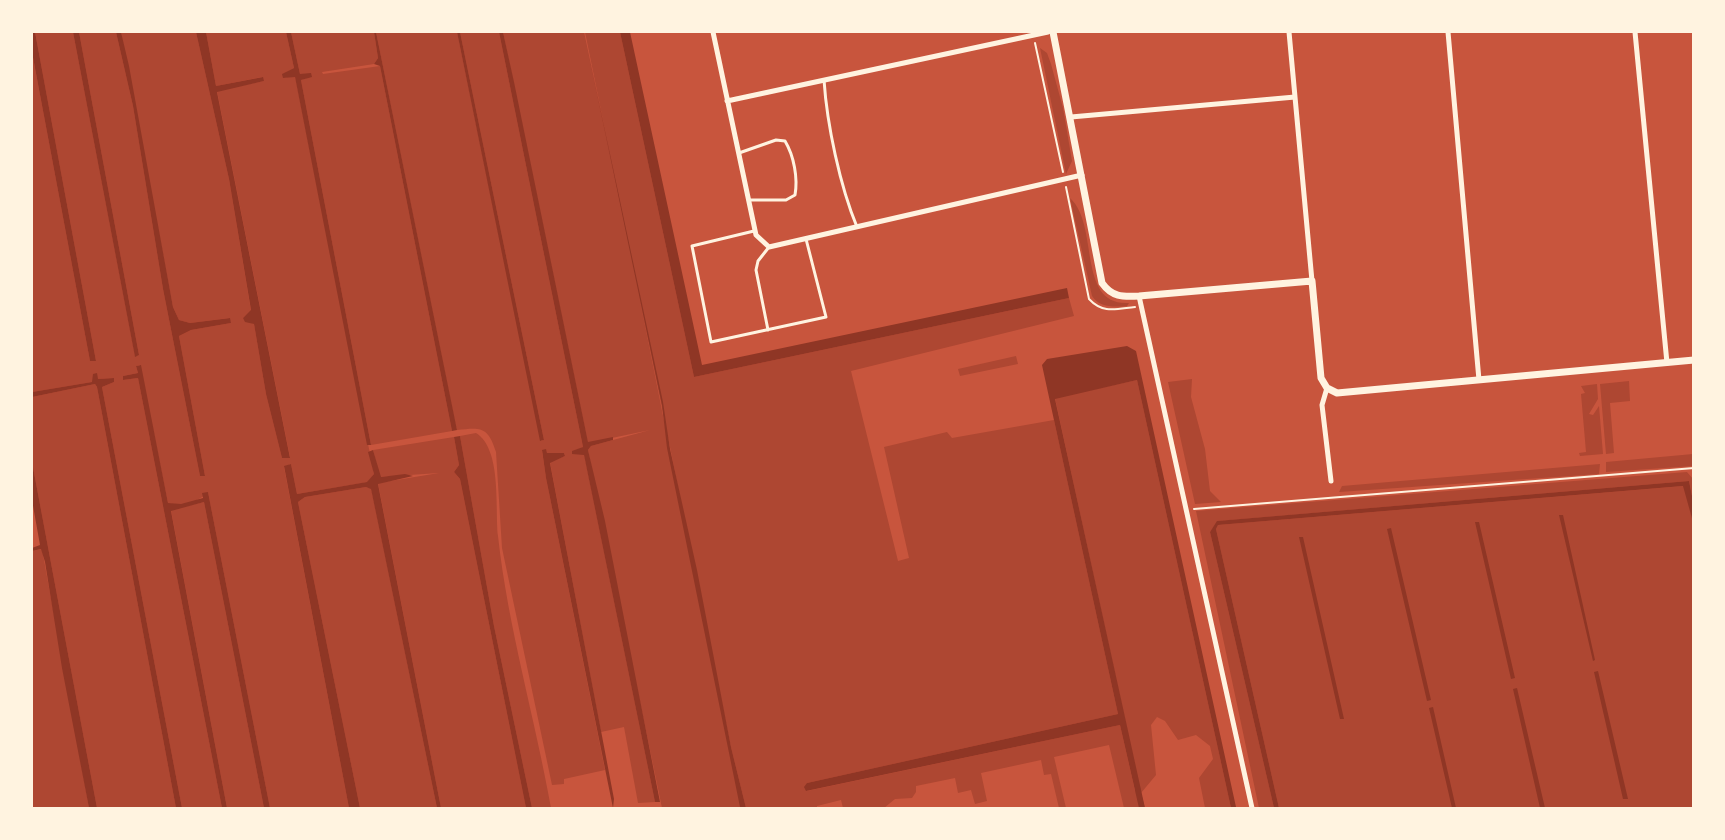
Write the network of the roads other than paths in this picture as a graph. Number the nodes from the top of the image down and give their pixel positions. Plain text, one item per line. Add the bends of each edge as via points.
1 (713, 32) edge
2 (1048, 32) edge
3 (1053, 32) edge
4 (1289, 32) edge
5 (1448, 32) edge
6 (1635, 32) edge
7 (825, 80) junction
8 (1295, 97) junction
9 (727, 102) junction
10 (1071, 117) junction
11 (739, 153) junction
12 (1082, 175) junction
13 (749, 200) junction
14 (857, 227) junction
15 (756, 231) junction
16 (806, 239) junction
17 (769, 247) junction
18 (1312, 281) junction
19 (1138, 297) junction
20 (768, 330) junction
21 (1694, 360) edge
22 (1667, 363) junction
23 (1479, 380) junction
24 (1327, 388) junction
25 (1331, 481) dead end
26 (1252, 808) edge

1 - 9 street
2 - 7 street
3 - 10 street
4 - 8 street
5 - 23 street
6 - 22 street
7 - 9 street
7 - 14 lane via 826,112 846,203
8 - 10 street
8 - 18 street
9 - 11 street
10 - 12 street
11 - 13 street
11 - 13 lane via 776,140 784,141 790,150 797,184 795,195 786,200
12 - 14 street
12 - 19 street via 1102,283 1110,293
13 - 15 street
14 - 16 street
15 - 17 street
15 - 20 lane via 692,246 711,342
16 - 17 street
16 - 20 lane via 826,317
17 - 20 lane via 756,270
18 - 19 street
18 - 24 street via 1321,378
19 - 26 street
21 - 22 street
22 - 23 street
23 - 24 street via 1337,393
24 - 25 street via 1322,405

